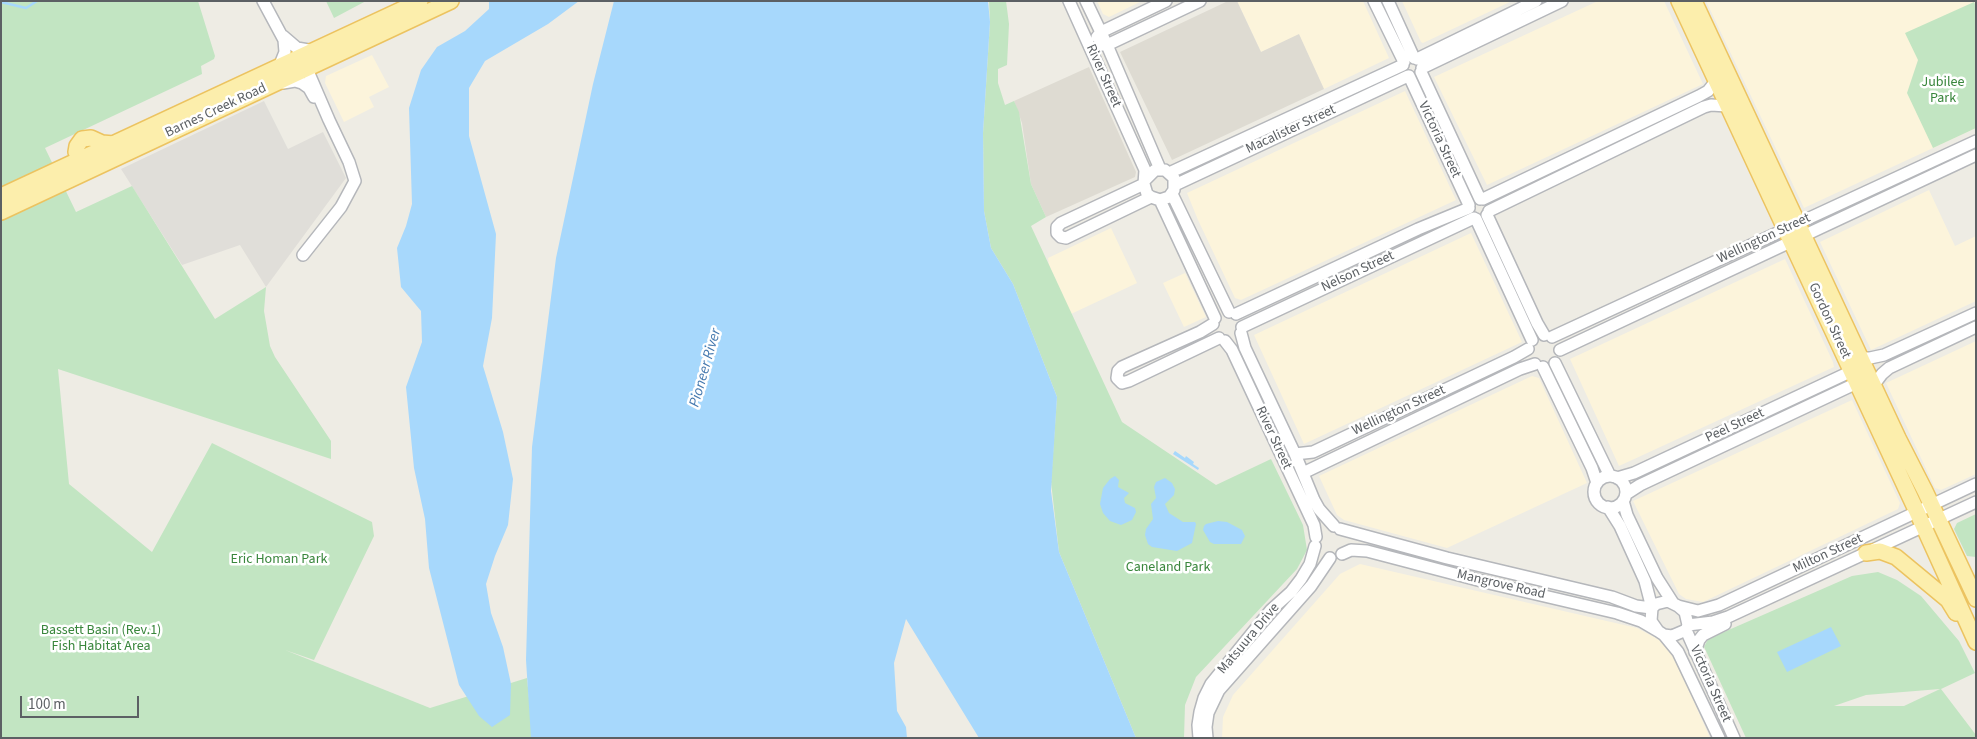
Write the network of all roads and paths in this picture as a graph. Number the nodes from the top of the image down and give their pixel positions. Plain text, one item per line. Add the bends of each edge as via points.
1 (263, 1) edge
2 (451, 1) edge
3 (1069, 1) edge
4 (1086, 1) edge
5 (1166, 1) edge
6 (1200, 1) edge
7 (1374, 1) edge
8 (1388, 1) edge
9 (1536, 1) edge
10 (1562, 1) edge
11 (1684, 3) edge
12 (425, 6) edge
13 (1122, 22) junction
14 (1101, 32) junction
15 (282, 35) junction
16 (1129, 35) junction
17 (1090, 45) junction
18 (1107, 45) junction
19 (314, 51) junction
20 (279, 67) junction
21 (1412, 67) junction
22 (307, 69) junction
23 (1716, 81) junction
24 (270, 86) junction
25 (1698, 96) junction
26 (1728, 106) junction
27 (1704, 108) junction
28 (186, 118) junction
29 (328, 120) junction
30 (1976, 141) edge
31 (1976, 156) edge
32 (80, 160) junction
33 (1165, 171) junction
34 (1145, 181) junction
35 (1174, 189) junction
36 (1, 196) edge
37 (1155, 199) junction
38 (1481, 199) junction
39 (1102, 204) junction
40 (1, 212) edge
41 (1477, 212) junction
42 (1107, 217) junction
43 (1794, 233) junction
44 (302, 255) dead end
45 (1233, 313) junction
46 (1976, 313) edge
47 (1214, 321) junction
48 (1976, 328) edge
49 (1242, 330) junction
50 (1936, 331) junction
51 (1548, 336) junction
52 (1222, 340) junction
53 (1853, 342) junction
54 (1942, 343) junction
55 (1530, 344) junction
56 (1560, 350) junction
57 (1861, 358) junction
58 (1555, 362) junction
59 (1539, 365) junction
60 (1855, 377) junction
61 (1873, 386) junction
62 (1295, 454) junction
63 (1303, 474) junction
64 (1614, 477) junction
65 (1597, 483) junction
66 (1976, 484) edge
67 (1624, 497) junction
68 (1976, 502) edge
69 (1932, 504) junction
70 (1608, 507) junction
71 (1917, 512) junction
72 (1939, 519) junction
73 (1924, 526) junction
74 (1336, 528) junction
75 (1316, 542) junction
76 (1866, 552) junction
77 (1342, 554) junction
78 (1330, 558) junction
79 (1976, 598) edge
80 (1758, 603) junction
81 (1676, 604) junction
82 (1651, 608) junction
83 (1687, 627) junction
84 (1661, 633) junction
85 (1976, 642) edge
86 (1976, 646) edge
87 (1695, 652) junction
88 (1199, 738) edge
89 (1207, 738) edge
90 (1719, 738) edge
91 (1734, 738) edge

1 - 15 street
2 - 12 main road
3 - 17 street, River Street
4 - 14 street, River Street
5 - 13 street
6 - 16 street
7 - 21 street, Victoria Street
8 - 21 street, Victoria Street
9 - 21 street, Macalister Street
10 - 21 street, Macalister Street
11 - 23 main road, Gordon Street
11 - 43 main road, Gordon Street
12 - 19 main road, Barnes Creek Road
12 - 22 main road, Barnes Creek Road
13 - 14 street
13 - 16 street via 1121,31
14 - 17 street
14 - 18 street, River Street
15 - 19 street via 297,48
15 - 20 street via 285,49
16 - 18 street
17 - 18 street
17 - 34 street, River Street via 1145,170
18 - 33 street, River Street
19 - 20 main road, Barnes Creek Road
20 - 28 main road, Barnes Creek Road
21 - 33 street, Macalister Street
21 - 35 street, Macalister Street
21 - 38 street, Victoria Street
21 - 41 street, Victoria Street
22 - 24 main road, Barnes Creek Road
22 - 28 main road via 295,66
22 - 29 street
23 - 25 street via 1710,90
23 - 26 main road, Gordon Street
24 - 28 main road, Barnes Creek Road
24 - 29 street via 292,81 304,84
25 - 27 street via 1707,101
25 - 38 street
26 - 27 street, Nelson Street
26 - 43 main road, Gordon Street
27 - 41 street, Nelson Street
28 - 32 main road, Barnes Creek Road
28 - 32 main road via 92,162
28 - 40 main road, Barnes Creek Road
29 - 44 street via 356,181 341,207
30 - 43 street, Wellington Street
31 - 43 street, Wellington Street
32 - 36 main road, Barnes Creek Road
33 - 34 street via 1151,172
33 - 35 street via 1174,178
34 - 37 street via 1147,194
34 - 39 street
35 - 37 street via 1169,197
35 - 45 street
37 - 42 street
37 - 47 street
38 - 41 street, Victoria Street via 1488,204
39 - 42 street
39 - 42 street via 1061,222 1057,233 1066,238
41 - 45 street, Nelson Street via 1418,229
41 - 49 street, Nelson Street
41 - 51 street, Victoria Street via 1537,323
41 - 55 street, Victoria Street
43 - 51 street, Wellington Street
43 - 53 main road, Gordon Street
43 - 56 street, Wellington Street
43 - 60 main road, Gordon Street
45 - 47 street via 1221,313
45 - 49 street via 1242,322
46 - 50 street
47 - 52 street via 1214,332
47 - 52 street via 1200,332 1122,367 1118,378 1122,383 1129,381
48 - 54 street
49 - 52 street via 1234,340
49 - 62 street, River Street via 1246,348
50 - 54 street
50 - 57 street via 1884,355
51 - 55 street
51 - 56 street via 1556,340
52 - 75 street, River Street via 1232,350 1290,472 1314,525
53 - 57 main road, Gordon Street
53 - 60 main road via 1851,350 1859,369
54 - 61 street via 1885,371
55 - 59 street via 1529,357
55 - 62 street, Wellington Street via 1514,357 1313,452
56 - 58 street
57 - 61 main road, Gordon Street
58 - 59 street
58 - 64 street
59 - 63 street, Wellington Street via 1520,369
59 - 65 street
60 - 64 street, Peel Street via 1634,473
60 - 67 street, Peel Street via 1640,485
60 - 71 main road, Gordon Street
61 - 69 main road, Gordon Street
62 - 63 street, River Street
63 - 74 street, River Street via 1319,510
64 - 65 street via 1603,478
64 - 67 street via 1624,484
65 - 70 street via 1595,497 1601,505
66 - 69 street, Milton Street
67 - 70 street via 1616,506
67 - 81 street via 1627,515 1657,578
68 - 72 street, Milton Street
69 - 71 street, Milton Street
69 - 72 main road, Gordon Street
70 - 82 street via 1645,581
71 - 73 main road, Gordon Street
71 - 81 street, Milton Street via 1719,605 1698,611
72 - 73 street, Milton Street
72 - 79 main road, Gordon Street
73 - 76 street, Milton Street
73 - 85 main road, Gordon Street
74 - 75 street via 1324,528
74 - 77 street via 1343,532 1347,541
74 - 82 street, Mangrove Road
75 - 78 street via 1321,555
75 - 88 street, Matsuura Drive via 1310,564 1301,579 1271,610 1211,684 1200,712
76 - 80 street, Milton Street
76 - 86 main road via 1880,551 1896,557 1948,600
77 - 78 street
77 - 84 street, Mangrove Road via 1351,550 1367,551 1617,613 1641,621
78 - 89 street, Matsuura Drive via 1311,586 1219,690 1208,712
80 - 83 street, Milton Street via 1717,621
80 - 87 street via 1738,618 1703,635
81 - 82 street via 1661,602
81 - 83 street via 1685,612
82 - 84 street via 1651,620
83 - 84 street via 1672,636
83 - 87 street, Victoria Street
84 - 90 street, Victoria Street via 1678,652
87 - 91 street, Victoria Street

